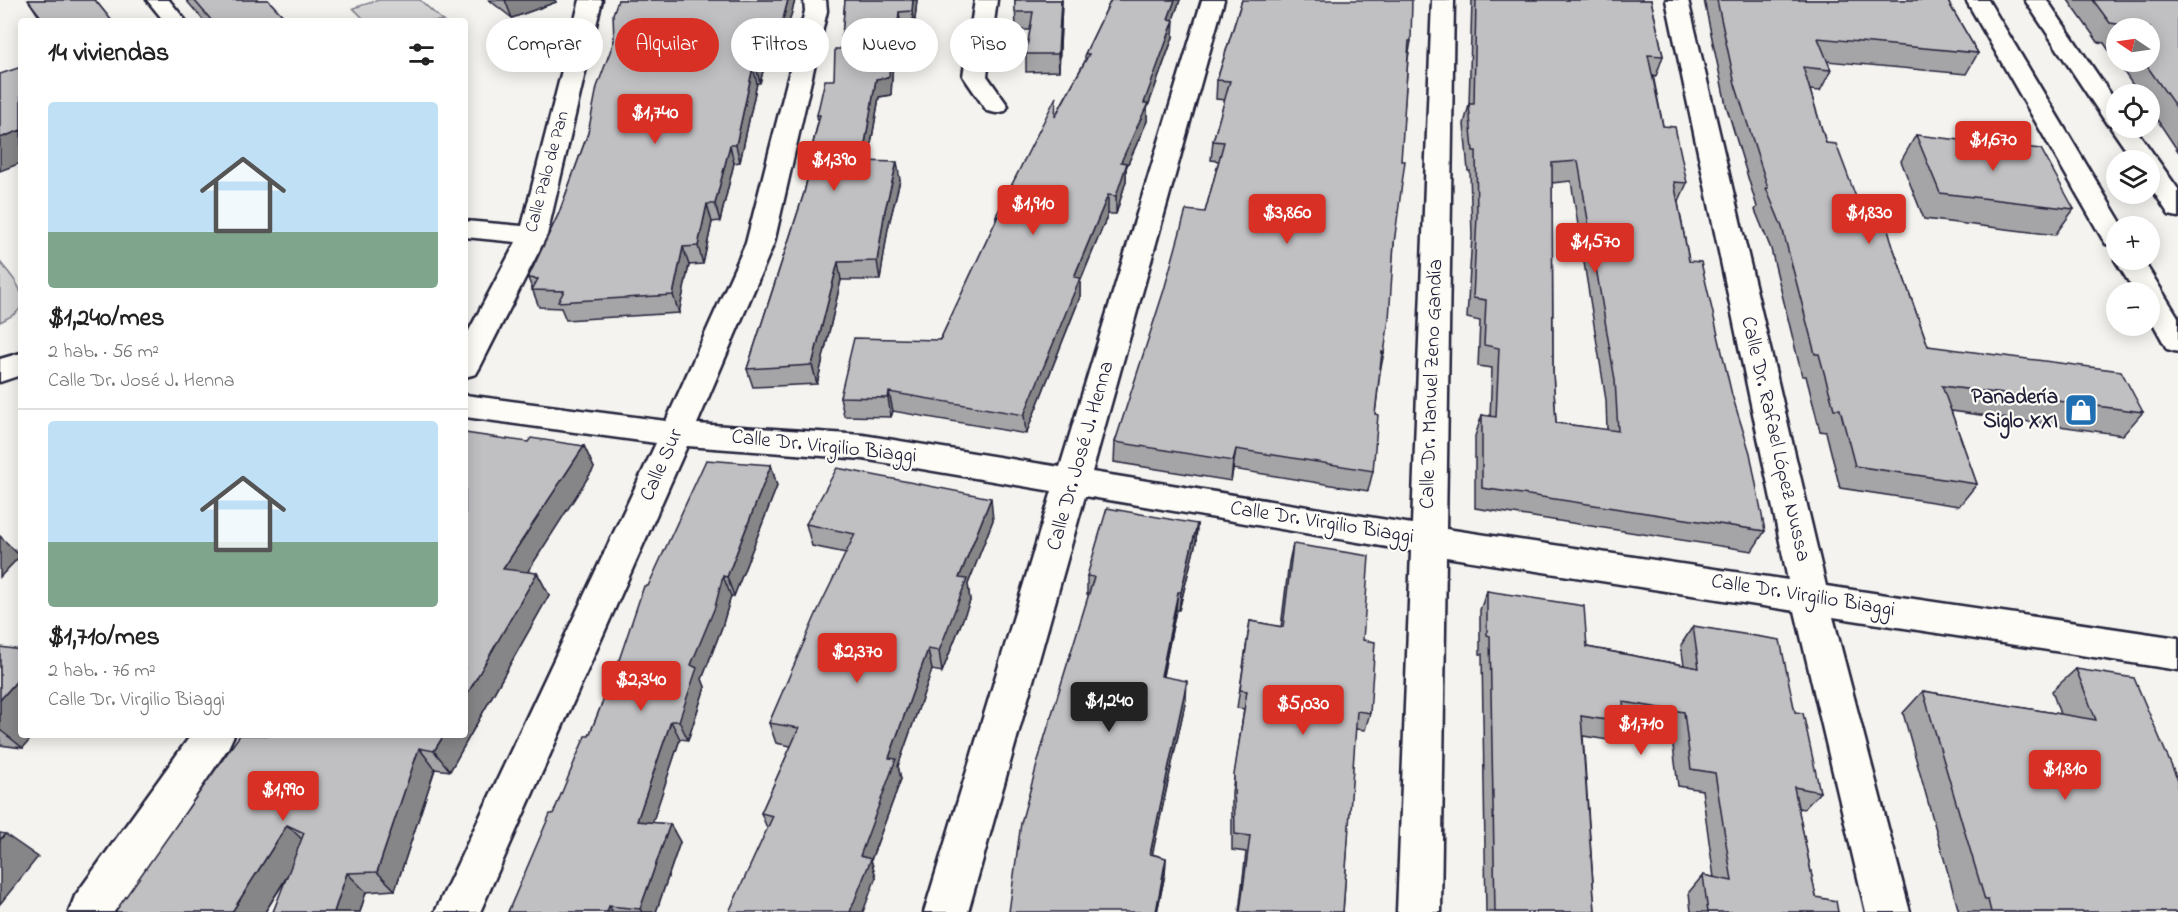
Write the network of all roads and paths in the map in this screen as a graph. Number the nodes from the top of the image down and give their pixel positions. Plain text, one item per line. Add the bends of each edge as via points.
1 (158, 0) edge
2 (591, 0) edge
3 (815, 0) edge
4 (986, 0) edge
5 (1213, 0) edge
6 (1443, 0) edge
7 (1677, 0) edge
8 (1977, 0) edge
9 (2036, 0) edge
10 (173, 18) edge
11 (2106, 104) edge
12 (996, 106) dead end
13 (2160, 182) edge
14 (2178, 209) edge
15 (2106, 221) edge
16 (468, 230) edge
17 (533, 235) junction
18 (2160, 312) edge
19 (2178, 342) edge
20 (468, 361) edge
21 (18, 364) edge
22 (0, 371) edge
23 (468, 406) edge
24 (676, 434) junction
25 (1073, 483) junction
26 (1427, 540) junction
27 (1810, 597) junction
28 (2178, 654) edge
29 (212, 738) edge
30 (91, 912) edge
31 (457, 912) edge
32 (946, 912) edge
33 (1419, 912) edge
34 (1888, 912) edge

1 - 10 street
2 - 17 street, Calle Palo de Pan
3 - 24 street, Calle Sur via 816,11 760,243
4 - 12 street via 975,76
5 - 25 street, Calle Dr. José J. Henna
6 - 26 street, Calle Dr. Manuel Zeno Gandía
7 - 27 street, Calle Dr. Rafael López Nussa
8 - 15 street
9 - 11 street
13 - 14 street
16 - 17 street
17 - 20 street, Calle Palo de Pan
18 - 19 street
21 - 22 street
23 - 24 street, Calle Dr. Virgilio Biaggi
24 - 25 street, Calle Dr. Virgilio Biaggi via 863,447
24 - 31 street, Calle Sur
25 - 26 street, Calle Dr. Virgilio Biaggi
25 - 32 street, Calle Dr. José J. Henna
26 - 27 street, Calle Dr. Virgilio Biaggi
26 - 33 street, Calle Dr. Manuel Zeno Gandía
27 - 28 street, Calle Dr. Virgilio Biaggi
27 - 34 street, Calle Dr. Rafael López Nussa
29 - 30 street

